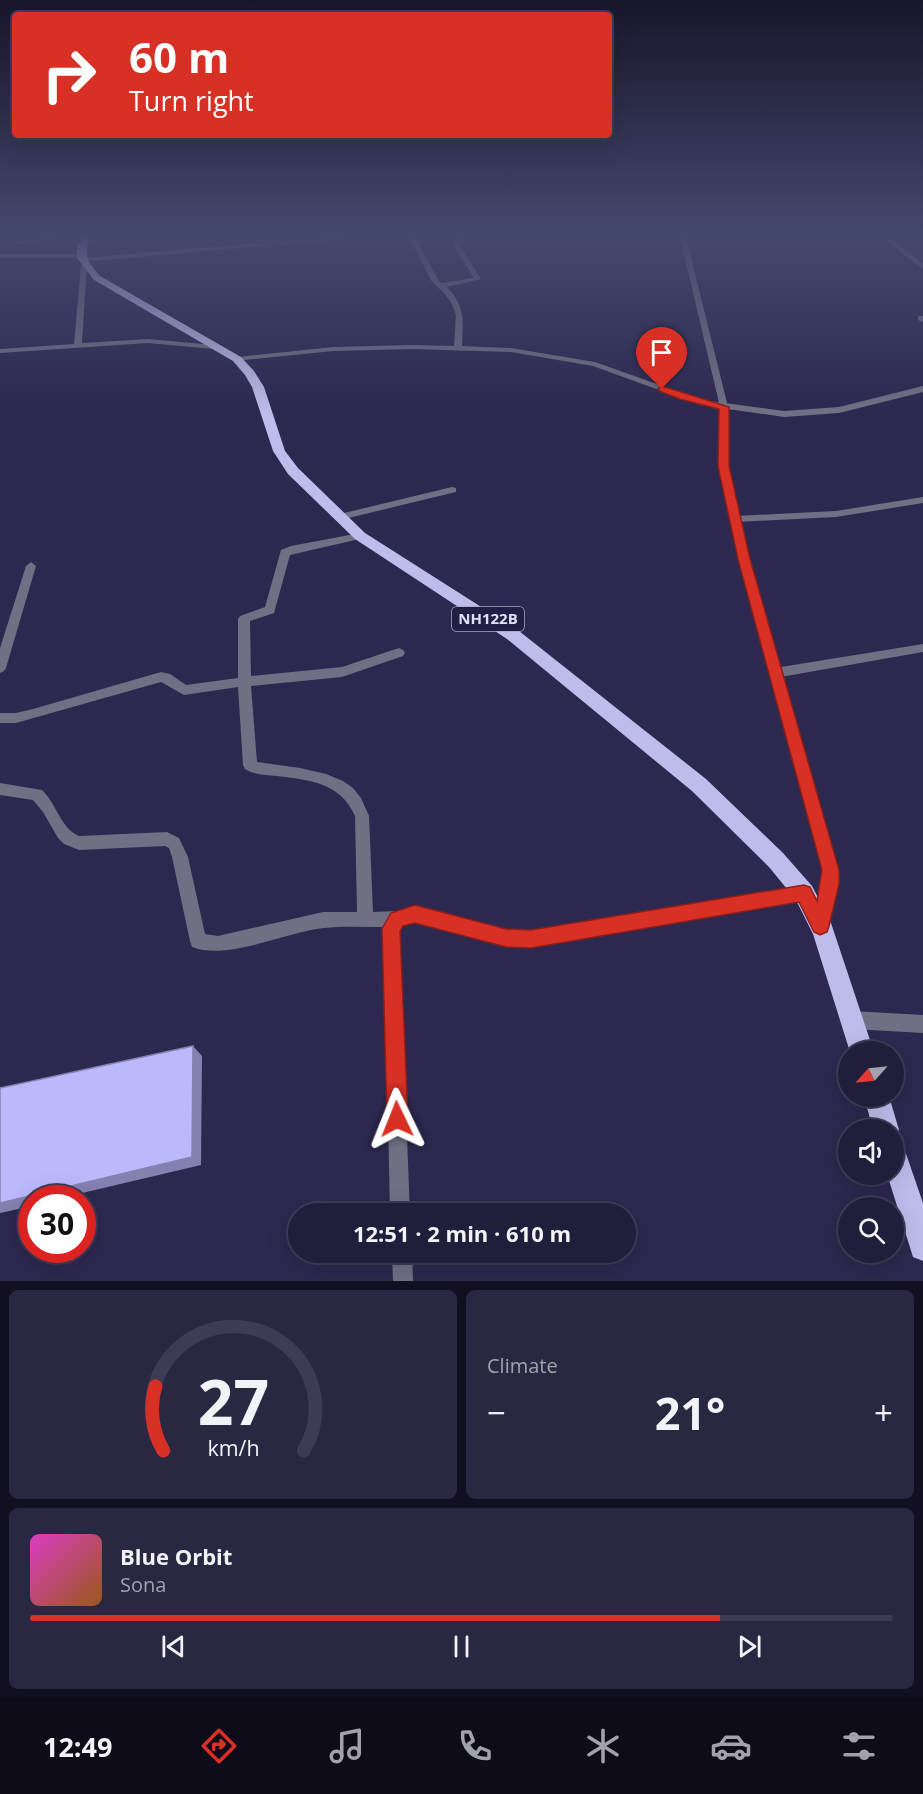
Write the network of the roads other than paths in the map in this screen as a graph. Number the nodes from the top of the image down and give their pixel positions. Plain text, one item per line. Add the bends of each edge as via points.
1 (80, 293) edge
2 (123, 293) edge
3 (446, 293) edge
4 (696, 293) edge
5 (78, 345) junction
6 (214, 347) junction
7 (458, 347) junction
8 (0, 351) edge
9 (237, 359) junction
10 (923, 389) edge
11 (724, 407) junction
12 (452, 490) dead end
13 (923, 500) edge
14 (340, 517) junction
15 (736, 519) junction
16 (360, 536) junction
17 (31, 566) dead end
18 (923, 648) edge
19 (399, 653) dead end
20 (0, 668) edge
21 (776, 673) junction
22 (243, 682) junction
23 (0, 718) edge
24 (0, 789) edge
25 (804, 893) junction
26 (398, 919) junction
27 (365, 920) junction
28 (820, 926) junction
29 (852, 1020) junction
30 (923, 1024) edge
31 (859, 1041) edge
32 (904, 1185) edge
33 (400, 1203) edge
34 (923, 1247) edge
35 (402, 1263) edge
36 (403, 1281) edge

1 - 5 street
2 - 6 highway, NH122B
3 - 7 street via 460,315
4 - 11 street
5 - 6 street via 148,341
5 - 8 street
6 - 9 highway, NH122B
7 - 9 street via 333,349
7 - 11 street via 511,350 595,364 684,397
9 - 14 highway, NH122B via 258,387 279,452
10 - 11 street via 814,413
11 - 15 street via 724,466
12 - 14 street
13 - 15 street via 836,514
14 - 16 highway, NH122B
15 - 21 street
16 - 22 street via 285,553 270,610 244,619
16 - 25 highway, NH122B via 513,635 699,785
17 - 20 street
18 - 21 street
19 - 22 street via 342,672
21 - 28 street via 831,870
22 - 23 street via 184,690 166,677 33,714
22 - 27 street via 250,765 318,776 346,789 358,803 362,816
24 - 27 street via 31,792 42,798 59,832 79,843 167,839 174,843 198,941 218,944 323,920
25 - 26 street via 531,939 506,938 415,914
25 - 28 highway, NH122B
26 - 27 street
26 - 33 street via 391,929
28 - 29 highway, NH122B
29 - 30 street
29 - 31 highway, NH122B
32 - 34 highway
35 - 36 street

